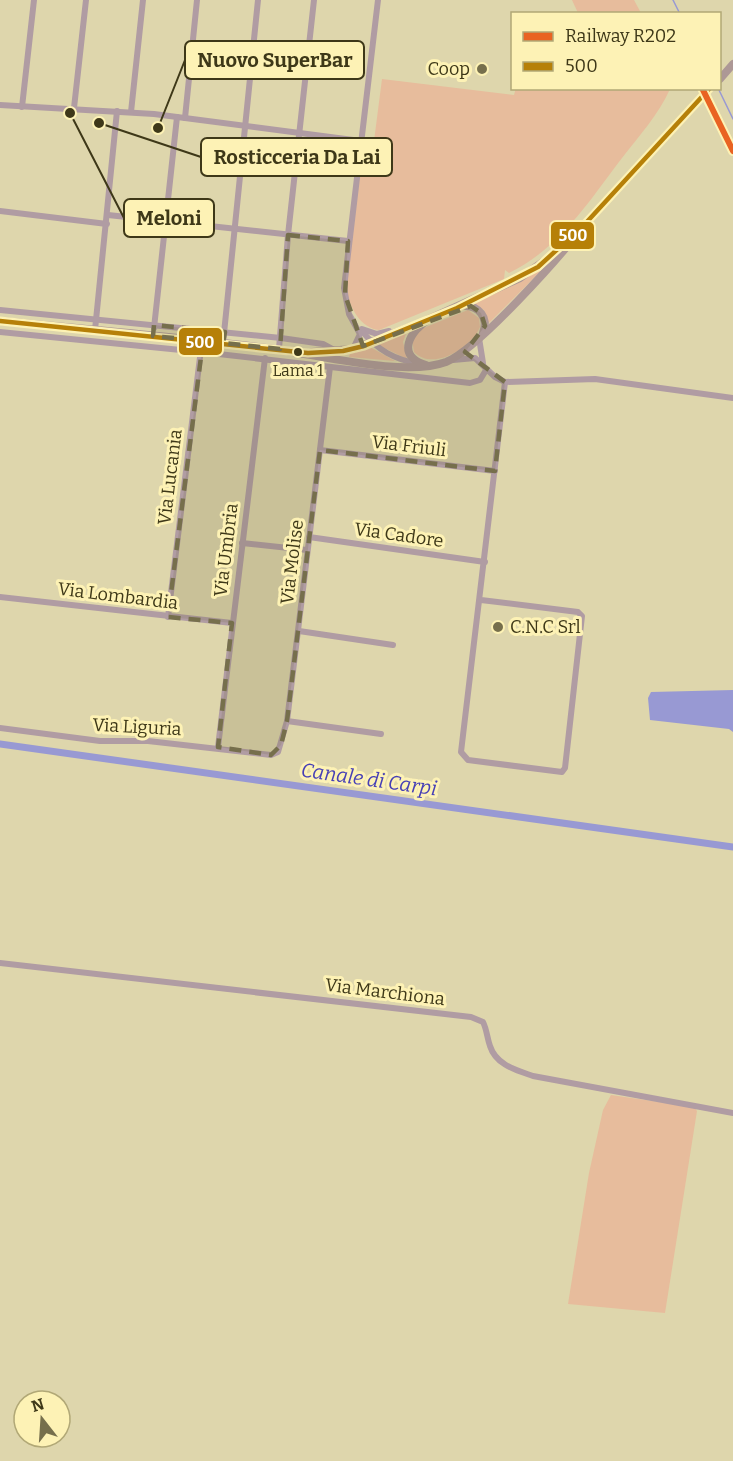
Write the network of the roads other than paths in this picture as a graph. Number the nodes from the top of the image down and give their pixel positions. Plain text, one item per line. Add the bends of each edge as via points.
1 (34, 0) edge
2 (86, 0) edge
3 (143, 0) edge
4 (197, 0) edge
5 (258, 0) edge
6 (314, 0) edge
7 (378, 0) edge
8 (733, 64) edge
9 (722, 76) edge
10 (708, 90) edge
11 (0, 105) edge
12 (22, 107) junction
13 (75, 108) junction
14 (117, 111) junction
15 (131, 112) junction
16 (177, 117) junction
17 (185, 118) junction
18 (245, 125) junction
19 (299, 132) junction
20 (361, 141) junction
21 (0, 211) edge
22 (108, 215) junction
23 (165, 221) junction
24 (107, 224) junction
25 (584, 225) junction
26 (234, 229) junction
27 (288, 235) junction
28 (348, 241) junction
29 (457, 308) junction
30 (0, 310) edge
31 (96, 318) junction
32 (426, 320) junction
33 (0, 321) edge
34 (355, 323) junction
35 (154, 325) junction
36 (95, 330) junction
37 (0, 332) edge
38 (225, 332) junction
39 (153, 336) junction
40 (280, 338) junction
41 (480, 338) junction
42 (202, 341) junction
43 (224, 343) junction
44 (371, 343) junction
45 (279, 349) junction
46 (353, 349) junction
47 (338, 351) junction
48 (201, 352) junction
49 (308, 353) junction
50 (265, 358) junction
51 (446, 361) junction
52 (428, 366) junction
53 (330, 367) junction
54 (485, 368) junction
55 (506, 382) junction
56 (733, 398) edge
57 (320, 450) junction
58 (495, 471) junction
59 (309, 537) junction
60 (242, 543) junction
61 (307, 550) junction
62 (485, 562) junction
63 (0, 597) edge
64 (481, 600) junction
65 (168, 617) junction
66 (232, 623) junction
67 (299, 632) junction
68 (393, 645) dead end
69 (287, 722) junction
70 (0, 728) edge
71 (381, 734) dead end
72 (218, 747) junction
73 (271, 754) joint
74 (0, 963) edge
75 (733, 1113) edge

1 - 12 street
2 - 13 street
3 - 15 street
4 - 17 street
5 - 18 street
6 - 19 street
7 - 20 street
8 - 9 main road
10 - 25 main road
11 - 12 street
12 - 13 street
13 - 14 street
14 - 15 street
14 - 22 street
15 - 16 street
16 - 17 street
16 - 23 street
17 - 18 street
18 - 19 street
18 - 26 street
19 - 20 street
19 - 27 street
20 - 28 street
21 - 24 street
22 - 23 street
22 - 24 street
23 - 26 street
23 - 35 street
24 - 31 street
25 - 29 main road via 538,267
25 - 41 main road
26 - 27 street
26 - 38 street
27 - 28 street
27 - 40 street
28 - 34 street via 344,288 349,314
29 - 32 main road
29 - 41 main road via 471,306 480,312 485,323
30 - 31 street
31 - 35 street
31 - 36 street
32 - 34 street via 376,334
32 - 44 main road
32 - 52 main road via 411,334 409,347 415,360
33 - 36 main road
34 - 44 street
34 - 46 street via 360,336
35 - 38 street
35 - 39 street
36 - 39 main road
37 - 48 street
38 - 40 street
38 - 43 street
39 - 42 main road
40 - 45 street
40 - 47 street via 323,344
41 - 51 main road
41 - 54 street
42 - 43 main road
42 - 48 street, Via Lucania
43 - 45 main road
44 - 46 main road
44 - 52 street via 397,359
45 - 49 main road
46 - 47 main road
47 - 49 main road
48 - 50 street
48 - 65 street, Via Lucania
49 - 52 main road via 346,361
50 - 53 street
50 - 60 street, Via Umbria
51 - 52 main road
51 - 54 street via 471,357
53 - 54 street via 470,383 482,378
53 - 57 street, Via Molise
54 - 55 street
55 - 56 street via 595,380
55 - 58 street
57 - 58 street, Via Friuli
57 - 59 street, Via Molise
58 - 62 street
59 - 61 street, Via Molise
59 - 62 street, Via Cadore
60 - 61 street
60 - 66 street, Via Umbria
61 - 67 street, Via Molise
62 - 64 street
63 - 65 street, Via Lombardia
64 - 64 street via 463,757 560,773 565,768 582,616 578,612
65 - 66 street, Via Lombardia
66 - 72 street, Via Umbria
67 - 68 street
67 - 69 street, Via Molise
69 - 71 street
69 - 73 street, Via Molise via 278,752
70 - 72 street, Via Liguria via 100,741
72 - 73 street, Via Liguria
74 - 75 street, Via Marchiona via 471,1017 483,1022 499,1062 512,1069

